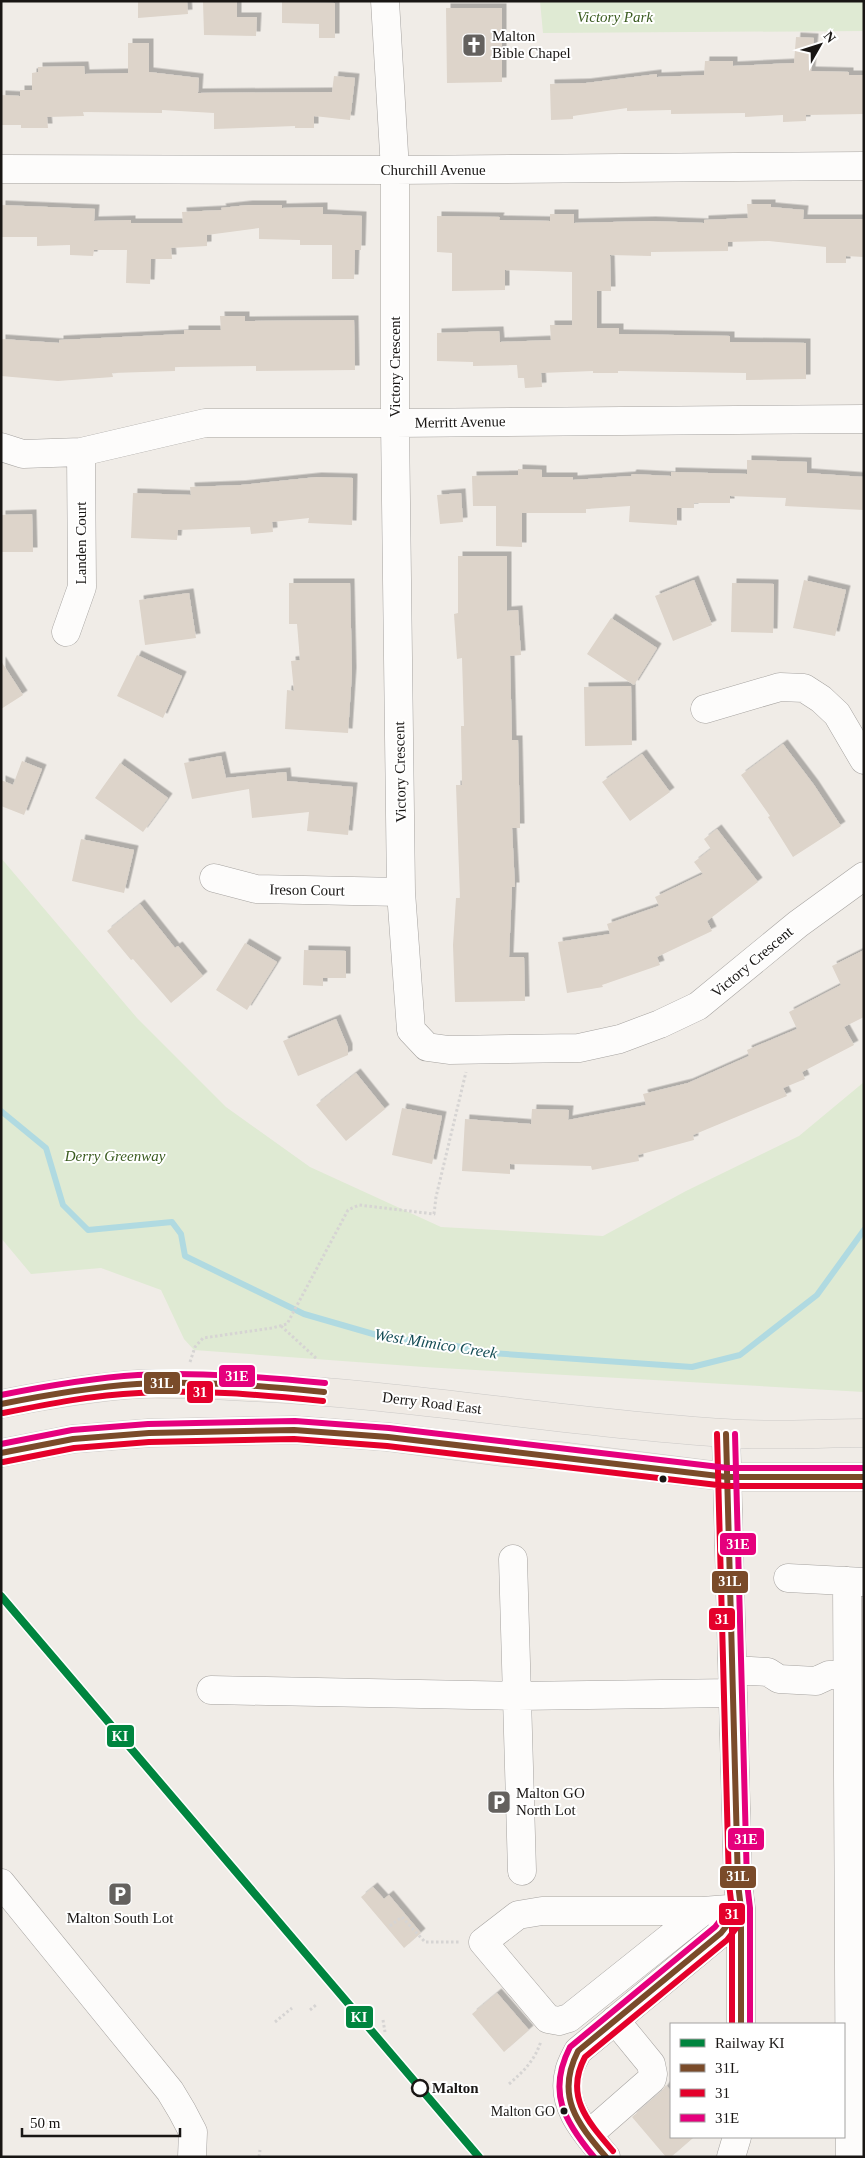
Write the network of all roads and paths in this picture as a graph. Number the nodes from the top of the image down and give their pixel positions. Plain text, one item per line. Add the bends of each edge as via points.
1 (385, 1) edge
2 (864, 166) edge
3 (1, 169) edge
4 (395, 170) junction
5 (864, 418) edge
6 (395, 423) junction
7 (1, 447) edge
8 (81, 452) junction
9 (66, 632) dead end
10 (705, 709) dead end
11 (864, 760) edge
12 (864, 876) edge
13 (214, 878) dead end
14 (401, 892) junction
15 (471, 1049) junction
16 (281, 1326) junction
17 (317, 1359) dead end
18 (182, 1384) junction
19 (1, 1404) edge
20 (864, 1433) edge
21 (726, 1434) junction
22 (1, 1453) edge
23 (864, 1477) edge
24 (727, 1478) junction
25 (513, 1559) dead end
26 (788, 1578) dead end
27 (856, 1582) edge
28 (838, 1675) junction
29 (733, 1682) junction
30 (211, 1690) dead end
31 (517, 1696) junction
32 (522, 1871) dead end
33 (1, 1882) edge
34 (741, 1908) junction
35 (703, 1911) junction
36 (390, 1926) dead end
37 (484, 1942) junction
38 (316, 2005) dead end
39 (292, 2008) dead end
40 (310, 2010) dead end
41 (548, 2019) junction
42 (383, 2020) dead end
43 (615, 2020) junction
44 (276, 2022) dead end
45 (741, 2023) edge
46 (385, 2032) dead end
47 (509, 2084) dead end
48 (588, 2135) junction
49 (737, 2138) edge
50 (260, 2150) dead end
51 (192, 2157) edge
52 (259, 2157) edge
53 (606, 2157) edge
54 (731, 2157) edge
55 (850, 2157) edge

1 - 4 street, Victory Crescent
2 - 4 street, Churchill Avenue
3 - 4 street, Churchill Avenue
4 - 6 street, Victory Crescent
5 - 6 street, Merritt Avenue
6 - 8 street, Merritt Avenue via 205,422
6 - 14 street, Victory Crescent
7 - 8 street, Merritt Avenue via 22,454
8 - 9 street, Landen Court via 82,587
10 - 11 street via 780,687 804,688 837,714
12 - 15 street, Victory Crescent via 798,924 698,1006 660,1024 620,1039 579,1048
13 - 14 street, Ireson Court via 256,889
14 - 15 street, Victory Crescent via 412,1030 427,1047
15 - 16 path via 434,1214 359,1205 348,1210 302,1300 287,1324
16 - 17 path
16 - 18 path via 203,1338 195,1347
18 - 19 main road, Derry Road East via 137,1384 51,1394
18 - 21 main road, Derry Road East via 290,1388
20 - 21 main road, Derry Road East
21 - 24 street
22 - 24 main road via 73,1439 139,1433 294,1430 388,1437
23 - 24 main road
24 - 29 street
25 - 31 street
26 - 27 street
27 - 28 street
28 - 29 street via 816,1681 778,1679 768,1672
28 - 55 street
29 - 31 street
29 - 34 street
30 - 31 street
31 - 32 street
33 - 51 street via 170,2091 193,2132
34 - 35 street
34 - 43 street via 721,1933
34 - 45 street
35 - 37 street via 542,1911 518,1915
35 - 41 street via 569,2018 559,2021
36 - 37 path via 402,1918 425,1942
37 - 41 street
38 - 40 path
39 - 44 path
41 - 47 path via 537,2056
42 - 46 path
43 - 48 street via 578,2051 569,2072 567,2092 572,2111
43 - 48 street via 651,2064 653,2074 649,2084
48 - 53 street
49 - 54 street
50 - 52 path

